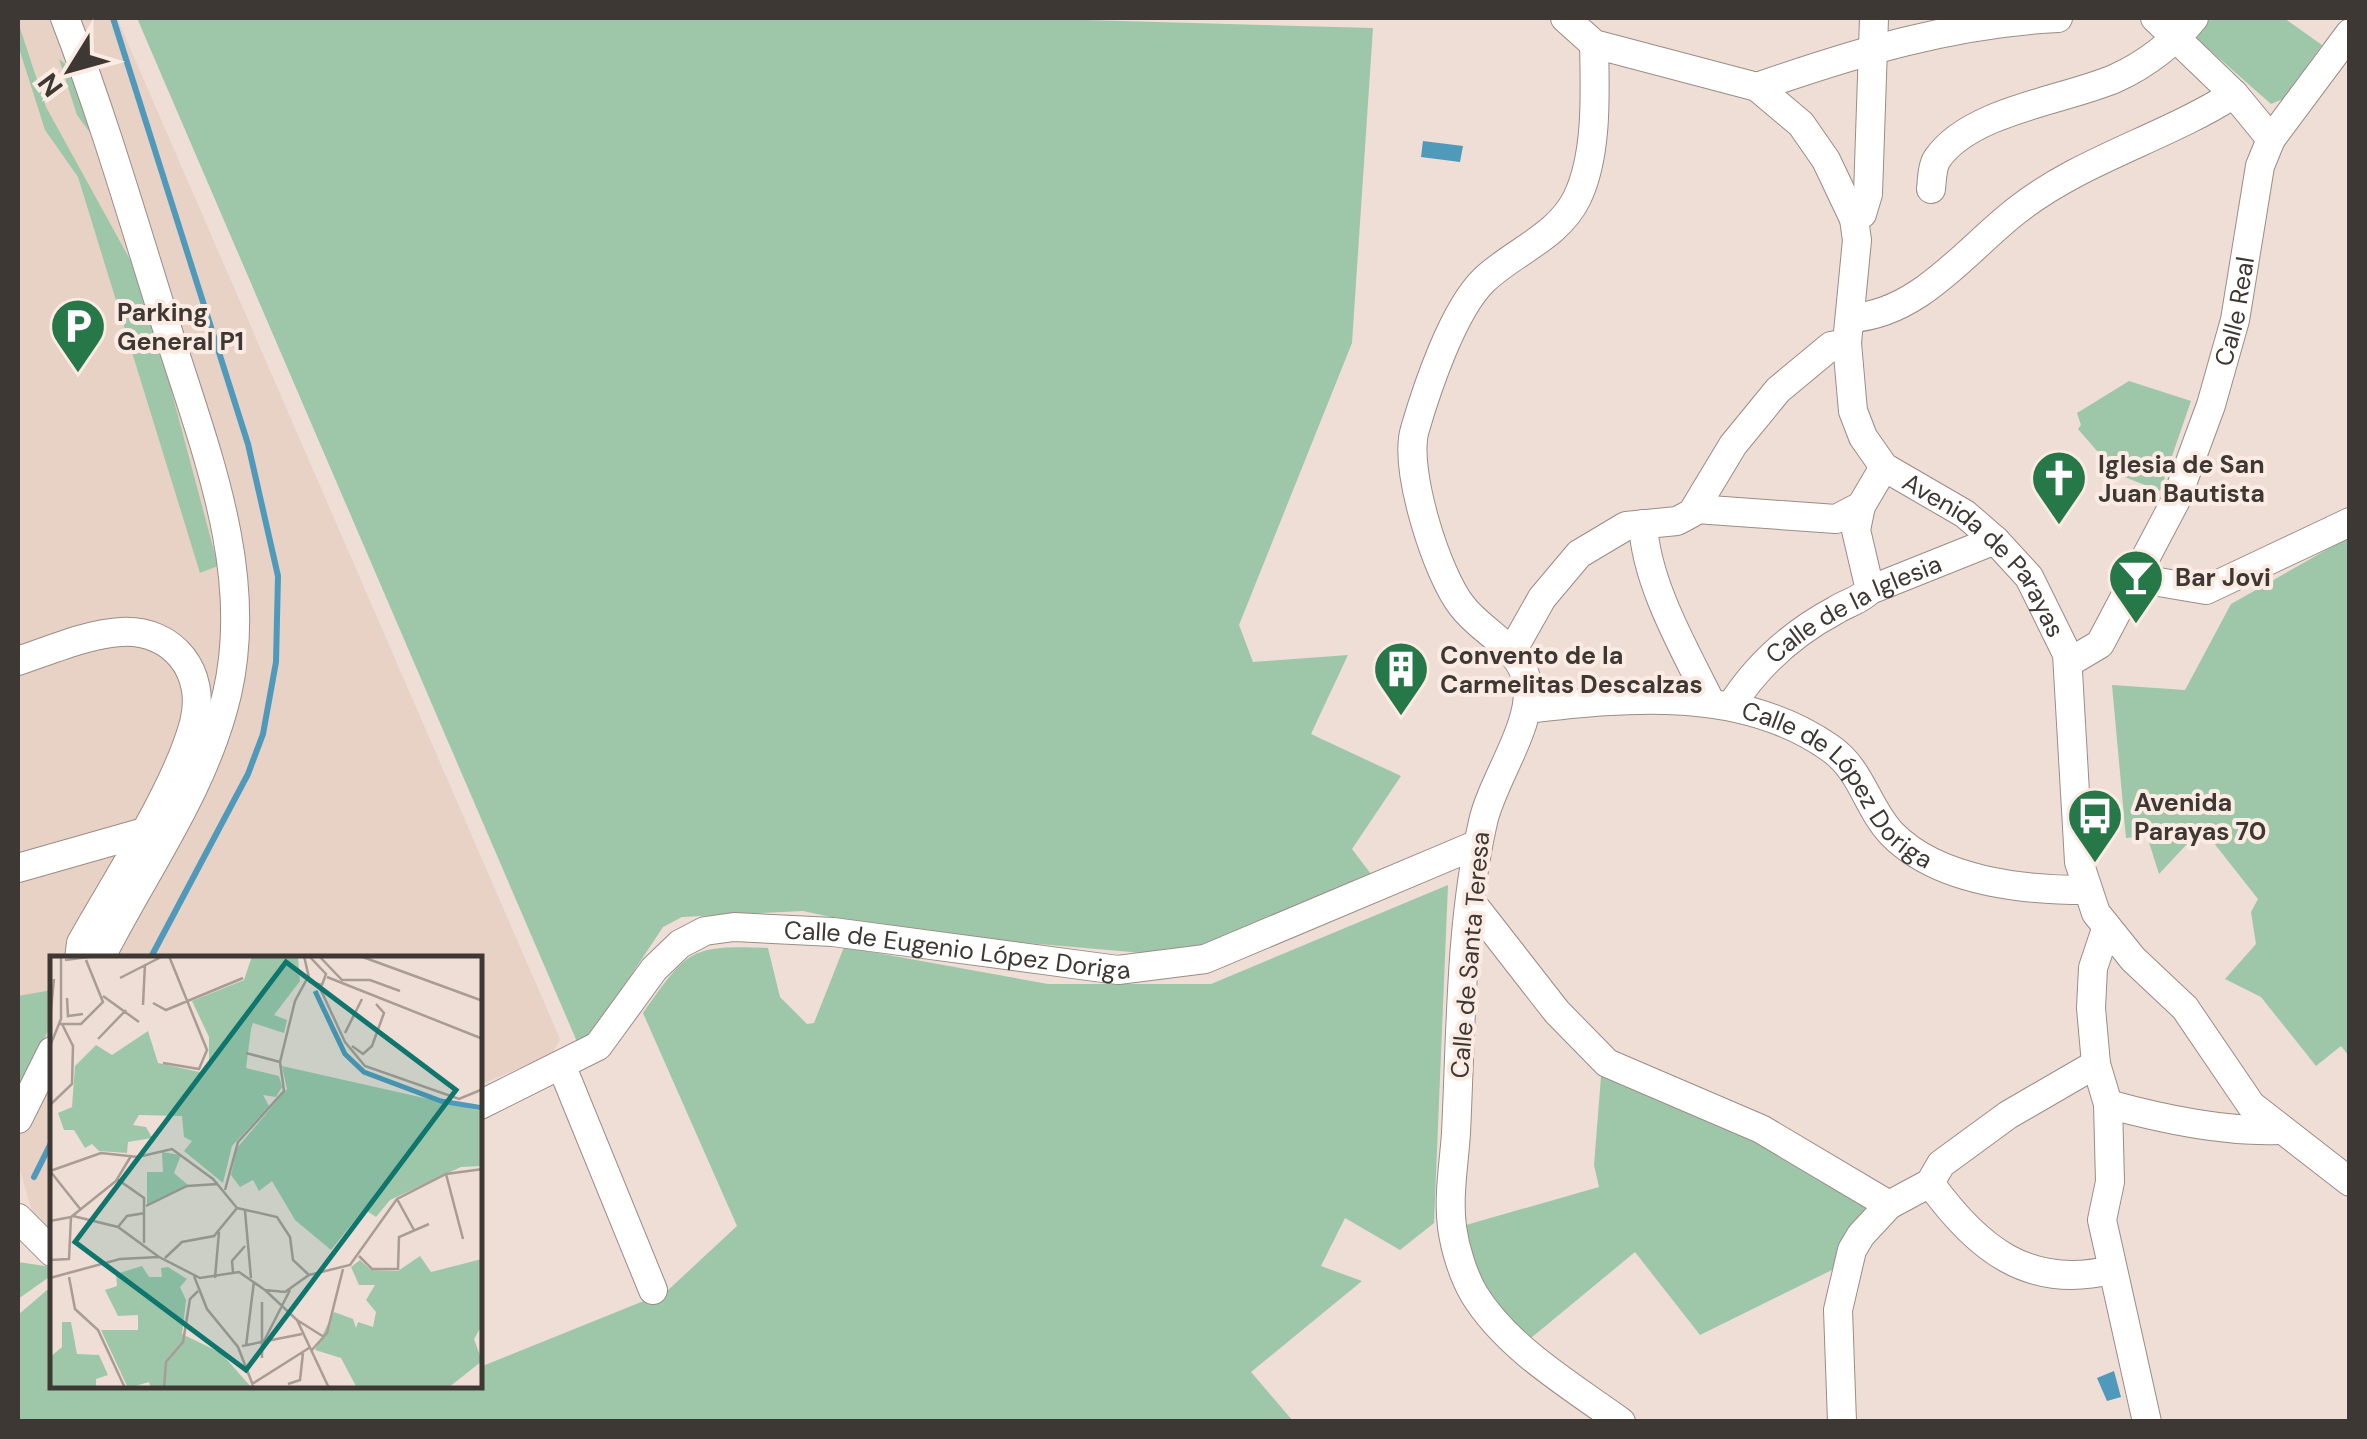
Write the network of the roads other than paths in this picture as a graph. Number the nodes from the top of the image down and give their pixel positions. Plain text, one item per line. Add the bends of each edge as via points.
1 (65, 18) edge
2 (1565, 18) edge
3 (1874, 18) edge
4 (2058, 18) edge
5 (2155, 18) edge
6 (2186, 28) edge
7 (2350, 33) edge
8 (1594, 44) junction
9 (1873, 47) junction
10 (1757, 87) junction
11 (2234, 94) junction
12 (2271, 139) junction
13 (1931, 189) dead end
14 (1854, 218) junction
15 (1849, 330) junction
16 (1884, 467) junction
17 (1860, 506) junction
18 (1696, 509) junction
19 (2350, 522) edge
20 (1643, 524) junction
21 (1995, 540) junction
22 (2129, 588) junction
23 (1870, 590) junction
24 (2049, 612) junction
25 (2091, 625) junction
26 (1512, 651) junction
27 (2068, 658) junction
28 (18, 661) edge
29 (1721, 705) junction
30 (1527, 709) junction
31 (141, 833) junction
32 (1478, 844) junction
33 (18, 868) edge
34 (2086, 890) junction
35 (1472, 903) junction
36 (2106, 929) junction
37 (79, 956) edge
38 (102, 956) edge
39 (50, 1055) edge
40 (2096, 1064) junction
41 (562, 1067) junction
42 (482, 1104) edge
43 (2108, 1104) junction
44 (18, 1119) edge
45 (2278, 1130) junction
46 (2350, 1182) edge
47 (1930, 1183) junction
48 (1889, 1205) junction
49 (18, 1218) edge
50 (50, 1253) edge
51 (50, 1255) edge
52 (18, 1257) edge
53 (2111, 1270) junction
54 (653, 1290) dead end
55 (1620, 1422) edge
56 (1842, 1422) edge
57 (2146, 1422) edge

1 - 38 street via 196,424 229,538 237,593 231,674 214,741 191,796
2 - 8 street, Avenida de Parayas
3 - 9 street
4 - 9 street
5 - 6 street
6 - 11 street
6 - 13 street via 2121,76 2035,101 1980,127 1934,162
7 - 12 street, Calle Real
8 - 10 street, Avenida de Parayas
8 - 26 street via 1589,152 1579,195 1545,235 1482,282 1470,299 1438,366 1410,453 1451,589 1476,622
9 - 10 street
9 - 14 street via 1868,194
10 - 14 street, Avenida de Parayas via 1802,124
11 - 12 street
11 - 15 street via 2044,191 1890,312
12 - 22 street, Calle Real via 2210,405 2176,500
14 - 15 street, Avenida de Parayas
15 - 16 street, Avenida de Parayas via 1853,411
15 - 18 street via 1778,390 1724,459
16 - 17 street
16 - 21 street, Avenida de Parayas via 1965,514
17 - 18 street via 1822,521
17 - 23 street via 1856,530
18 - 20 street via 1677,521
19 - 22 street via 2206,590
20 - 26 street via 1612,532 1579,554 1542,598
20 - 29 street via 1672,620
21 - 23 street, Calle de la Iglesia
21 - 24 street, Avenida de Parayas via 2029,576
22 - 25 street, Calle Real
22 - 27 street, Calle Real via 2100,644
23 - 29 street, Calle de la Iglesia via 1788,641
24 - 25 street
24 - 27 street, Avenida de Parayas
25 - 27 street, Calle Real
26 - 30 street via 1527,680
27 - 34 street, Avenida de Parayas via 2078,862
28 - 31 street via 126,632 158,638 183,653 197,700 194,722
29 - 30 street, Calle de López Doriga via 1624,701
29 - 34 street, Calle de López Doriga via 1770,718 1830,748 1862,782 1892,834 1936,863 2024,888
30 - 32 street, Calle de Santa Teresa via 1491,792
31 - 33 street
31 - 37 street
32 - 35 street, Calle de Santa Teresa
32 - 41 street, Calle de Eugenio López Doriga via 1250,943 1165,966 1118,970 833,932 705,931 654,969 598,1046
34 - 36 street, Avenida de Parayas
35 - 48 street via 1556,1012 1607,1063 1761,1129
35 - 55 street, Calle de Santa Teresa via 1452,1185 1460,1262 1473,1292 1524,1350
36 - 40 street via 2093,968
36 - 45 street, Avenida de Parayas via 2185,1008 2250,1105
39 - 44 street
40 - 43 street
40 - 47 street via 2008,1115 1942,1164
41 - 42 street, Calle de Eugenio López Doriga
41 - 54 street
43 - 45 street via 2251,1131
43 - 53 street via 2110,1182 2102,1220
45 - 46 street, Avenida de Parayas
47 - 48 street
47 - 53 street via 1949,1209 2018,1268 2069,1276
48 - 56 street via 1852,1250 1840,1290
49 - 50 street
51 - 52 street
53 - 57 street

